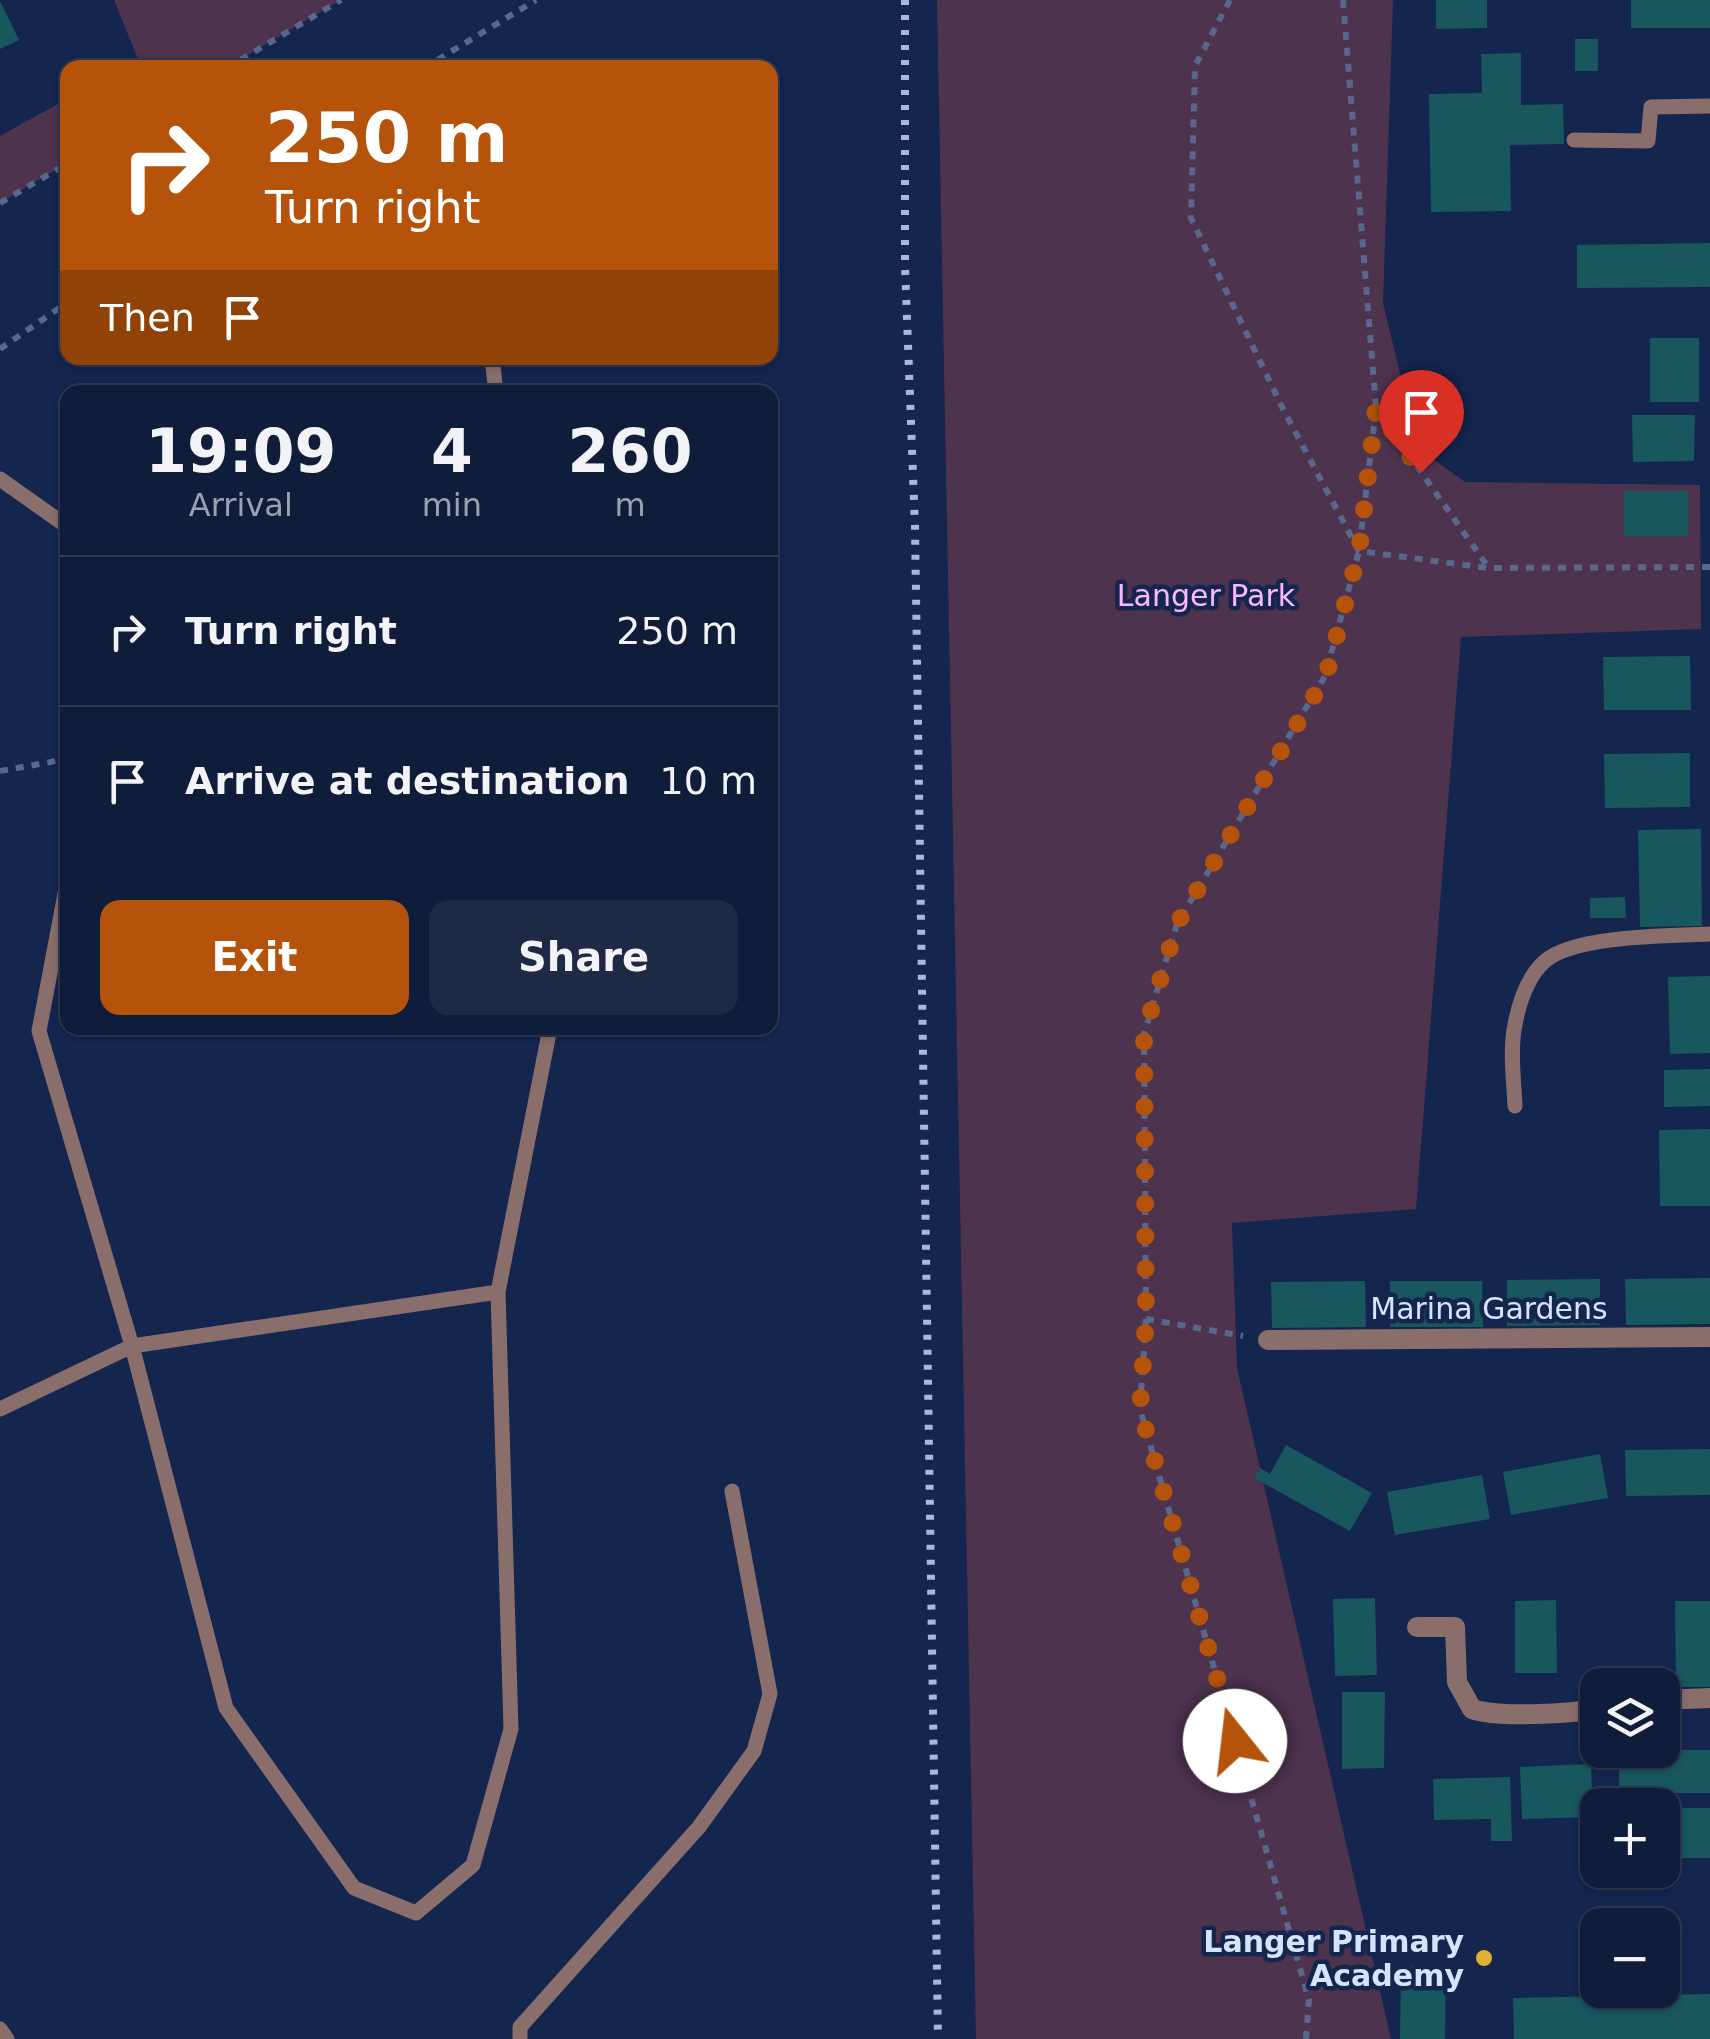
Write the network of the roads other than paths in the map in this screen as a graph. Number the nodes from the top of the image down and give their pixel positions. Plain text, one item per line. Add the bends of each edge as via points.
1 (1710, 106) edge
2 (1574, 140) dead end
3 (0, 479) edge
4 (60, 522) edge
5 (60, 920) edge
6 (1710, 934) edge
7 (549, 1035) edge
8 (1515, 1106) dead end
9 (498, 1292) junction
10 (1710, 1337) edge
11 (1268, 1340) road end
12 (132, 1346) junction
13 (0, 1409) edge
14 (732, 1490) dead end
15 (1417, 1628) dead end
16 (1710, 1698) edge
17 (1680, 1699) edge
18 (1580, 1709) edge
19 (0, 2029) edge
20 (7, 2039) edge
21 (520, 2039) edge

1 - 2 lane via 1651,107 1648,142
3 - 4 lane
5 - 12 lane via 39,1032
6 - 8 lane via 1567,948 1545,961 1524,990 1513,1032
7 - 9 lane
9 - 12 lane
9 - 12 lane via 511,1729 473,1866 416,1913 354,1888 226,1708
10 - 11 street, Marina Gardens
12 - 13 lane
14 - 21 lane via 770,1694 754,1751 699,1828 520,2027
15 - 18 street via 1455,1627 1458,1682 1472,1709
16 - 17 street
19 - 20 lane

